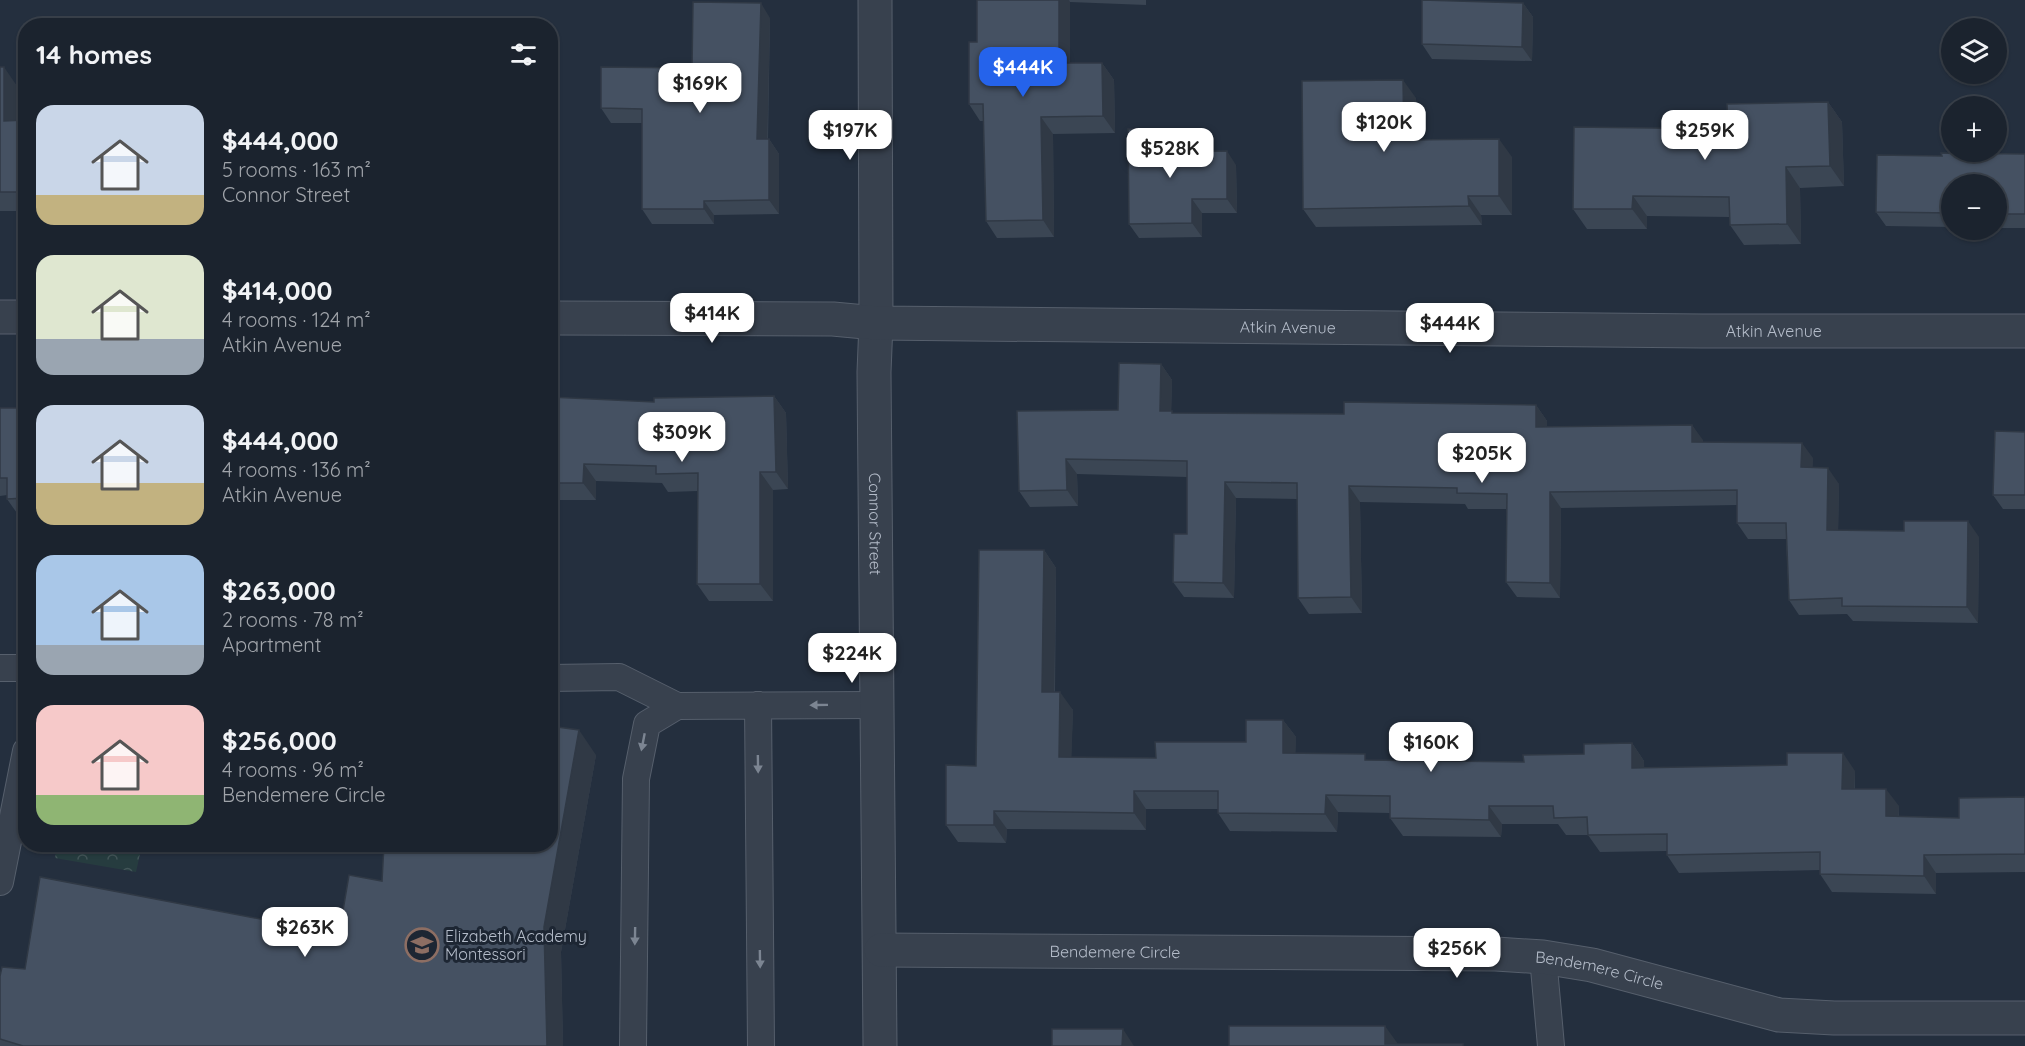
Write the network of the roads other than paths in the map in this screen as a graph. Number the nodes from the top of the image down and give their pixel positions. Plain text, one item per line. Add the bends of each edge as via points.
1 (875, 0) edge
2 (0, 316) edge
3 (18, 317) edge
4 (558, 318) edge
5 (876, 323) junction
6 (2025, 331) edge
7 (0, 668) edge
8 (18, 668) edge
9 (558, 678) edge
10 (758, 705) junction
11 (877, 705) junction
12 (677, 706) junction
13 (18, 791) edge
14 (0, 882) edge
15 (881, 950) junction
16 (1544, 957) junction
17 (2025, 1018) edge
18 (633, 1046) edge
19 (761, 1046) edge
20 (880, 1046) edge
21 (1551, 1046) edge

1 - 5 street, Connor Street
2 - 3 street
4 - 5 street, Atkin Avenue via 833,319
5 - 6 street, Atkin Avenue
5 - 11 street, Connor Street
7 - 8 lane
9 - 12 lane via 619,677
11 -> 10 lane
10 - 12 lane
10 -> 19 lane
11 - 15 street, Connor Street
12 -> 18 lane via 647,724 636,779
13 - 14 lane
15 - 16 street, Bendemere Circle
15 - 20 street, Connor Street
16 - 17 street, Bendemere Circle via 1592,965 1779,1015
16 - 21 lane

